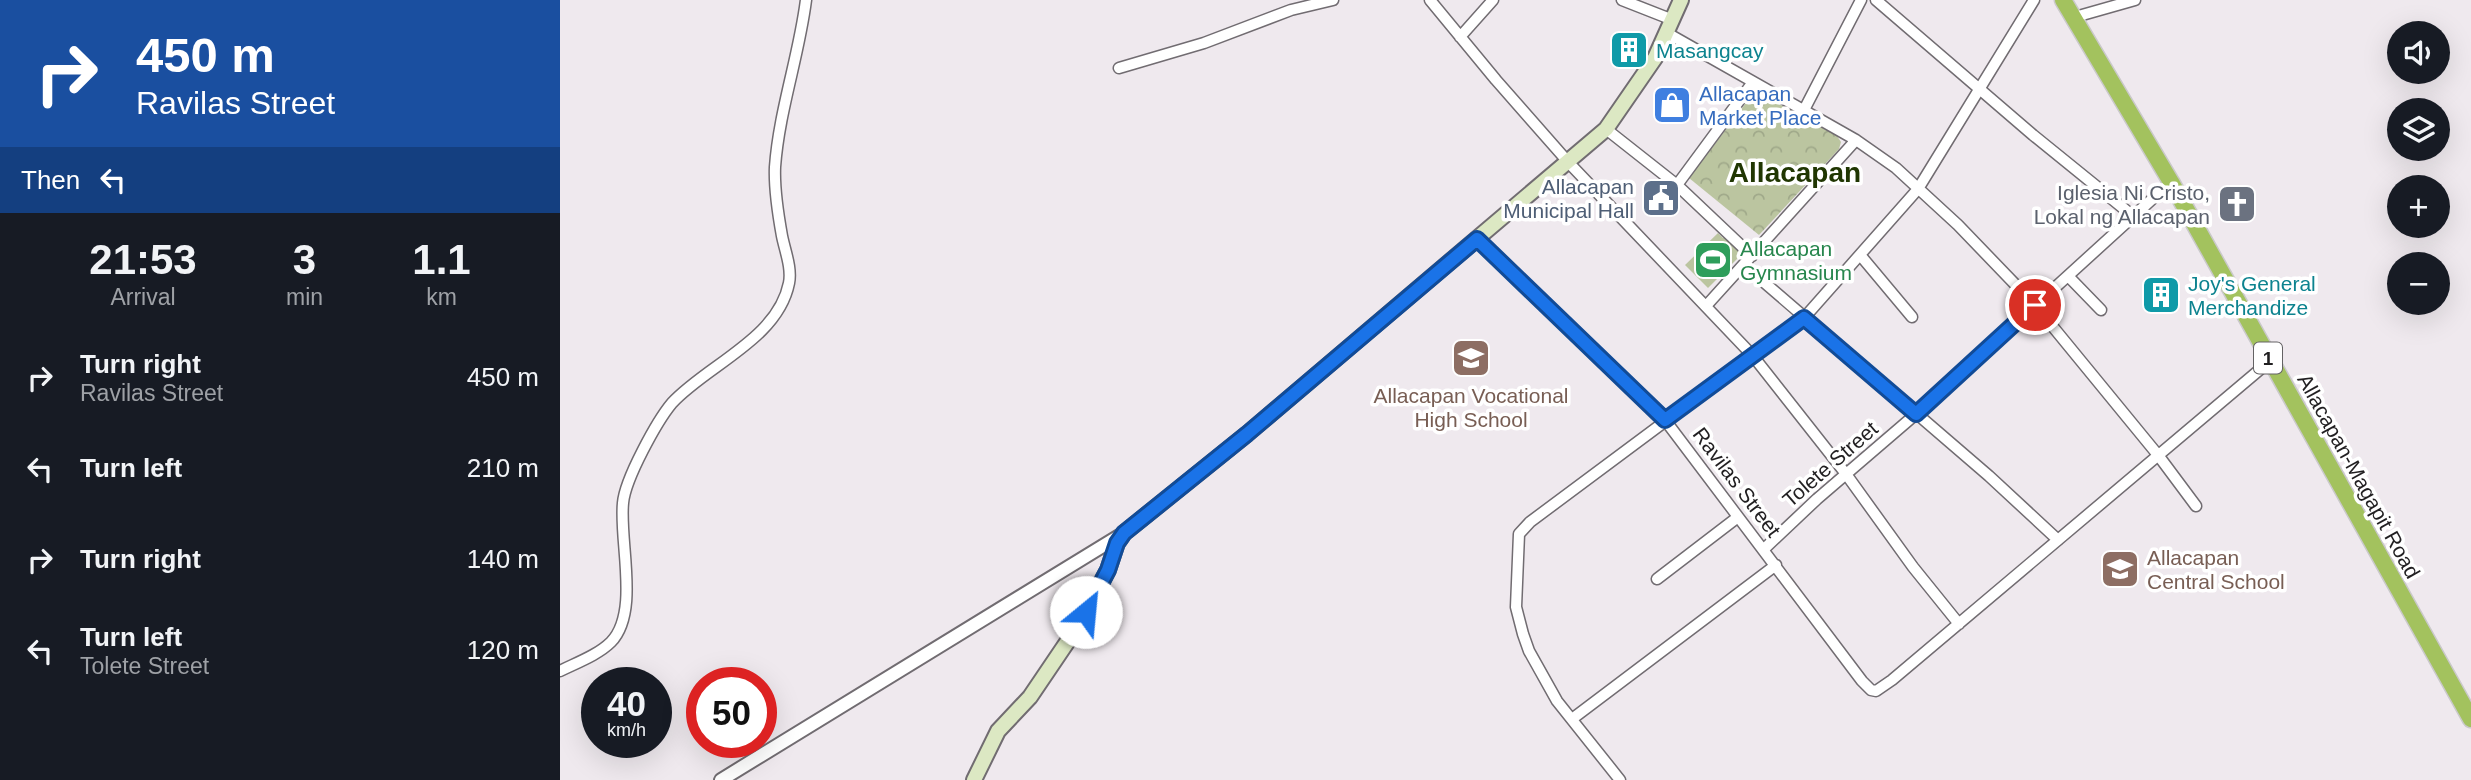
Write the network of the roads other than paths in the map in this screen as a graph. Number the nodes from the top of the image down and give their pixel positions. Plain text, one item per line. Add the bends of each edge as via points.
1 (806, 0) edge
2 (1333, 0) edge
3 (1430, 0) edge
4 (1493, 0) edge
5 (1622, 0) edge
6 (1681, 0) edge
7 (1861, 0) edge
8 (1876, 0) edge
9 (2034, 0) edge
10 (2063, 0) edge
11 (2135, 0) edge
12 (2075, 17) junction
13 (1670, 27) junction
14 (1460, 37) junction
15 (1119, 68) dead end
16 (1753, 82) junction
17 (1979, 89) junction
18 (1804, 110) junction
19 (1606, 129) junction
20 (1856, 140) junction
21 (1569, 163) junction
22 (2171, 182) junction
23 (1677, 185) junction
24 (1918, 189) junction
25 (2133, 216) junction
26 (1477, 239) junction
27 (1752, 256) junction
28 (1861, 256) junction
29 (1744, 265) junction
30 (2068, 276) junction
31 (2035, 305) junction
32 (1706, 306) junction
33 (2101, 310) dead end
34 (1912, 317) dead end
35 (1804, 318) junction
36 (1753, 356) junction
37 (2270, 360) junction
38 (1916, 414) junction
39 (1665, 420) junction
40 (2158, 456) junction
41 (1846, 474) junction
42 (2196, 506) dead end
43 (1738, 517) junction
44 (1124, 533) junction
45 (2058, 540) junction
46 (1764, 550) junction
47 (1776, 565) junction
48 (1657, 579) dead end
49 (1959, 624) junction
50 (560, 671) edge
51 (1572, 719) junction
52 (2471, 719) edge
53 (721, 780) edge
54 (974, 780) edge
55 (1620, 780) edge

1 - 50 street via 775,169 790,272 784,298 745,346 688,389 665,413 623,500 624,621 611,642
2 - 15 street
3 - 14 street
4 - 14 street
5 - 13 street
6 - 13 main road
7 - 18 street
8 - 17 street
9 - 17 street
10 - 12 highway, Allacapan-Magapit Road / 1
11 - 12 street
12 - 22 highway, Allacapan-Magapit Road / 1
13 - 16 street
13 - 19 main road via 1655,58
14 - 21 street
16 - 18 street
16 - 23 street
17 - 24 street
17 - 25 street
18 - 20 street
19 - 21 main road
19 - 23 street
20 - 24 street
20 - 27 street
21 - 26 main road
21 - 32 street
22 - 25 street, Tolete Street
22 - 37 highway, Allacapan-Magapit Road / 1
23 - 27 street
24 - 28 street
24 - 31 street
25 - 30 street, Tolete Street
26 - 39 street, Ravilas Street
26 - 44 main road
27 - 29 street
28 - 34 street
28 - 35 street
29 - 32 street
29 - 35 street
30 - 31 street, Tolete Street
30 - 33 street
31 - 38 street, Tolete Street
31 - 40 street
32 - 36 street
35 - 36 street
35 - 38 street
36 - 39 street
36 - 41 street
37 - 40 street
37 - 52 highway, Allacapan-Magapit Road / 1
38 - 41 street, Tolete Street
38 - 45 street
39 - 43 street, Ravilas Street
39 - 51 street via 1519,534 1517,607 1522,634 1557,701
40 - 42 street
40 - 45 street
41 - 46 street, Tolete Street
41 - 49 street
43 - 46 street, Ravilas Street
43 - 48 street
44 - 53 street
44 - 54 main road via 1076,629 1030,697 998,731
45 - 49 street
46 - 47 street, Ravilas Street
47 - 49 street, Ravilas Street via 1867,686 1876,691
47 - 51 street
51 - 55 street

